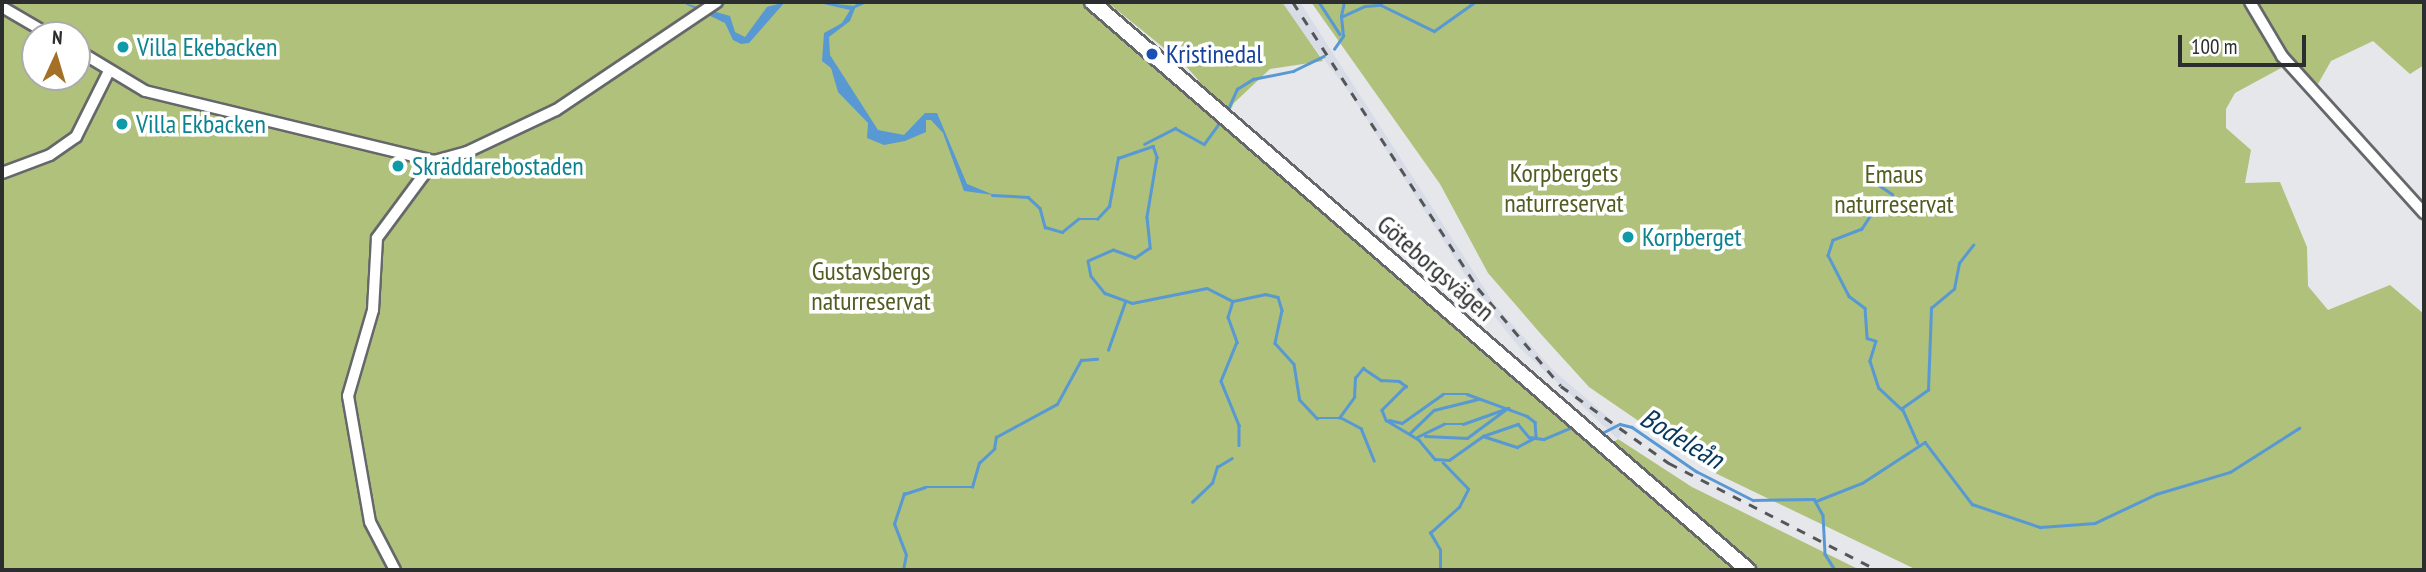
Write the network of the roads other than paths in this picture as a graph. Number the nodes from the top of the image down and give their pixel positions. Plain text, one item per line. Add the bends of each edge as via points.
1 (717, 2) edge
2 (1092, 2) edge
3 (2250, 2) edge
4 (2, 7) edge
5 (26, 21) edge
6 (91, 59) edge
7 (109, 71) junction
8 (434, 161) junction
9 (2, 173) edge
10 (2424, 213) edge
11 (395, 570) edge
12 (1748, 570) edge

1 - 8 street via 556,110 467,152
2 - 12 street, Göteborgsvägen
3 - 10 street via 2282,56
4 - 5 street
6 - 7 street
7 - 8 street via 145,91
7 - 9 street via 76,137 50,155
8 - 11 street via 377,237 373,310 348,396 349,427 370,522

